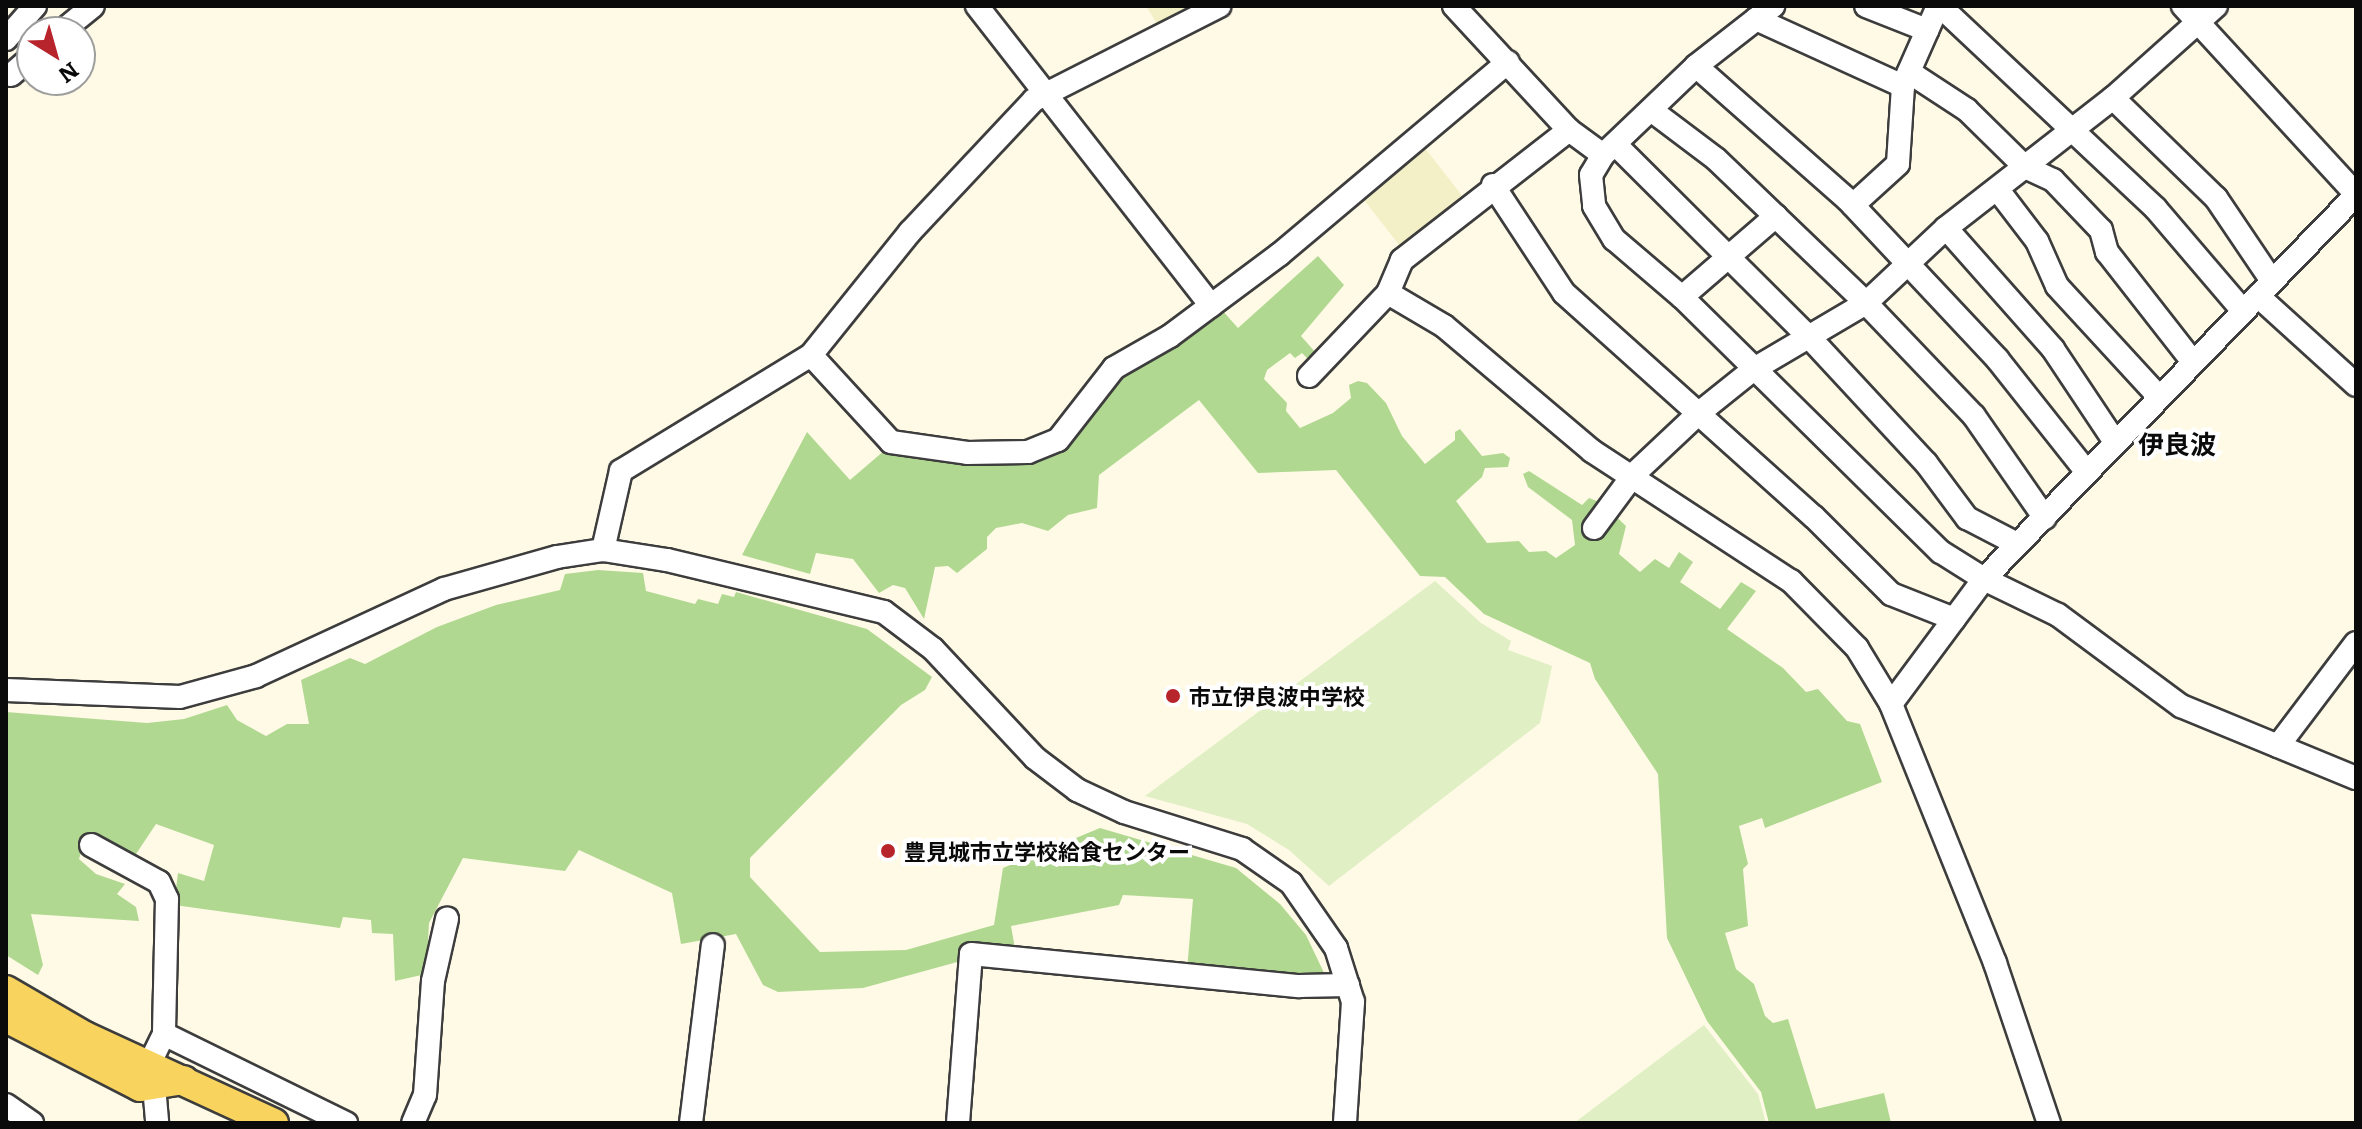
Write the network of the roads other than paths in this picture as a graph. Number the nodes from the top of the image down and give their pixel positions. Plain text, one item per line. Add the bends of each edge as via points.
1 (35, 6) edge
2 (977, 6) edge
3 (1219, 6) edge
4 (1454, 6) edge
5 (1866, 6) edge
6 (1939, 6) edge
7 (2183, 6) edge
8 (2216, 6) edge
9 (1764, 13) edge
10 (2200, 24) junction
11 (1927, 30) junction
12 (6, 39) edge
13 (1508, 62) junction
14 (1696, 66) junction
15 (1906, 79) junction
16 (1046, 93) junction
17 (2113, 98) junction
18 (1651, 110) junction
19 (1569, 130) junction
20 (2072, 130) junction
21 (1609, 150) junction
22 (2025, 167) junction
23 (1493, 185) junction
24 (1998, 190) junction
25 (2356, 195) edge
26 (1853, 205) junction
27 (1776, 216) junction
28 (1946, 228) junction
29 (1731, 256) junction
30 (1908, 264) junction
31 (1388, 293) junction
32 (2258, 296) junction
33 (1682, 297) junction
34 (1866, 303) junction
35 (1211, 306) junction
36 (1811, 339) junction
37 (811, 355) junction
38 (2193, 362) junction
39 (1754, 369) junction
40 (1309, 376) dead end
41 (2356, 385) edge
42 (2159, 397) junction
43 (1699, 413) junction
44 (2115, 442) junction
45 (2086, 471) junction
46 (1634, 474) junction
47 (2045, 518) junction
48 (1594, 528) dead end
49 (2017, 544) junction
50 (603, 550) junction
51 (1984, 579) junction
52 (1954, 619) junction
53 (2356, 643) edge
54 (6, 690) edge
55 (1891, 704) junction
56 (2278, 746) junction
57 (2356, 778) edge
58 (91, 845) dead end
59 (447, 919) dead end
60 (713, 945) dead end
61 (1348, 985) junction
62 (6, 990) edge
63 (6, 1018) edge
64 (164, 1034) junction
65 (152, 1075) junction
66 (6, 1105) edge
67 (32, 1123) edge
68 (157, 1123) edge
69 (274, 1123) edge
70 (346, 1123) edge
71 (413, 1123) edge
72 (691, 1123) edge
73 (958, 1123) edge
74 (1345, 1123) edge
75 (2049, 1123) edge

1 - 12 street
2 - 16 street
3 - 16 street
4 - 13 street
5 - 11 street
6 - 11 street
6 - 20 street
7 - 10 street
8 - 10 street
9 - 14 street
9 - 15 street
10 - 17 street
10 - 25 street
11 - 15 street
13 - 19 street
13 - 35 street
14 - 18 street
14 - 26 street
15 - 22 street via 1967,110
15 - 26 street via 1898,164
16 - 35 street
16 - 37 street via 910,232
17 - 20 street
17 - 32 street via 2216,198
18 - 21 street
18 - 27 street via 1716,159
19 - 21 street
19 - 23 street
20 - 22 street
20 - 32 street
21 - 29 street
21 - 33 street via 1591,175 1594,206 1614,239
22 - 24 street
22 - 38 street via 2053,180 2101,230 2107,252
23 - 31 street via 1402,260
23 - 43 street via 1564,293
24 - 28 street
24 - 42 street via 2037,241 2057,286
25 - 32 street
26 - 30 street
27 - 29 street
27 - 34 street
28 - 30 street
28 - 44 street via 2053,349
29 - 33 street
29 - 36 street
30 - 34 street
30 - 45 street via 1998,360
31 - 40 street
31 - 46 street via 1444,326 1592,451
32 - 38 street
32 - 41 street
33 - 39 street
34 - 36 street
34 - 47 street via 1974,416
35 - 37 street via 1114,368 1058,440 1028,452 967,453 891,442
36 - 39 street
36 - 49 street via 1926,463 1967,518
37 - 50 street via 621,471
38 - 42 street
39 - 43 street
39 - 51 street via 1941,552
42 - 44 street
43 - 46 street
43 - 52 street via 1891,594
44 - 45 street
45 - 47 street
46 - 48 street
46 - 55 street via 1791,581 1857,648
47 - 49 street
49 - 51 street
50 - 54 street via 557,557 444,589 256,676 180,697
50 - 61 street via 667,560 884,612 933,649 1035,758 1077,790 1124,812 1210,835 1271,865 1323,925
51 - 52 street
51 - 56 street via 2058,615 2181,706
52 - 55 street
53 - 56 street
55 - 75 street via 1995,963
56 - 57 street
58 - 64 street via 159,882 167,899
59 - 71 street via 433,981 425,1095
60 - 72 street
61 - 73 street via 1299,986 971,954
61 - 74 street via 1354,1022
62 - 65 main road
63 - 65 main road via 140,1087
64 - 65 street
64 - 70 street
65 - 68 street
65 - 69 main road via 183,1080
66 - 67 street

